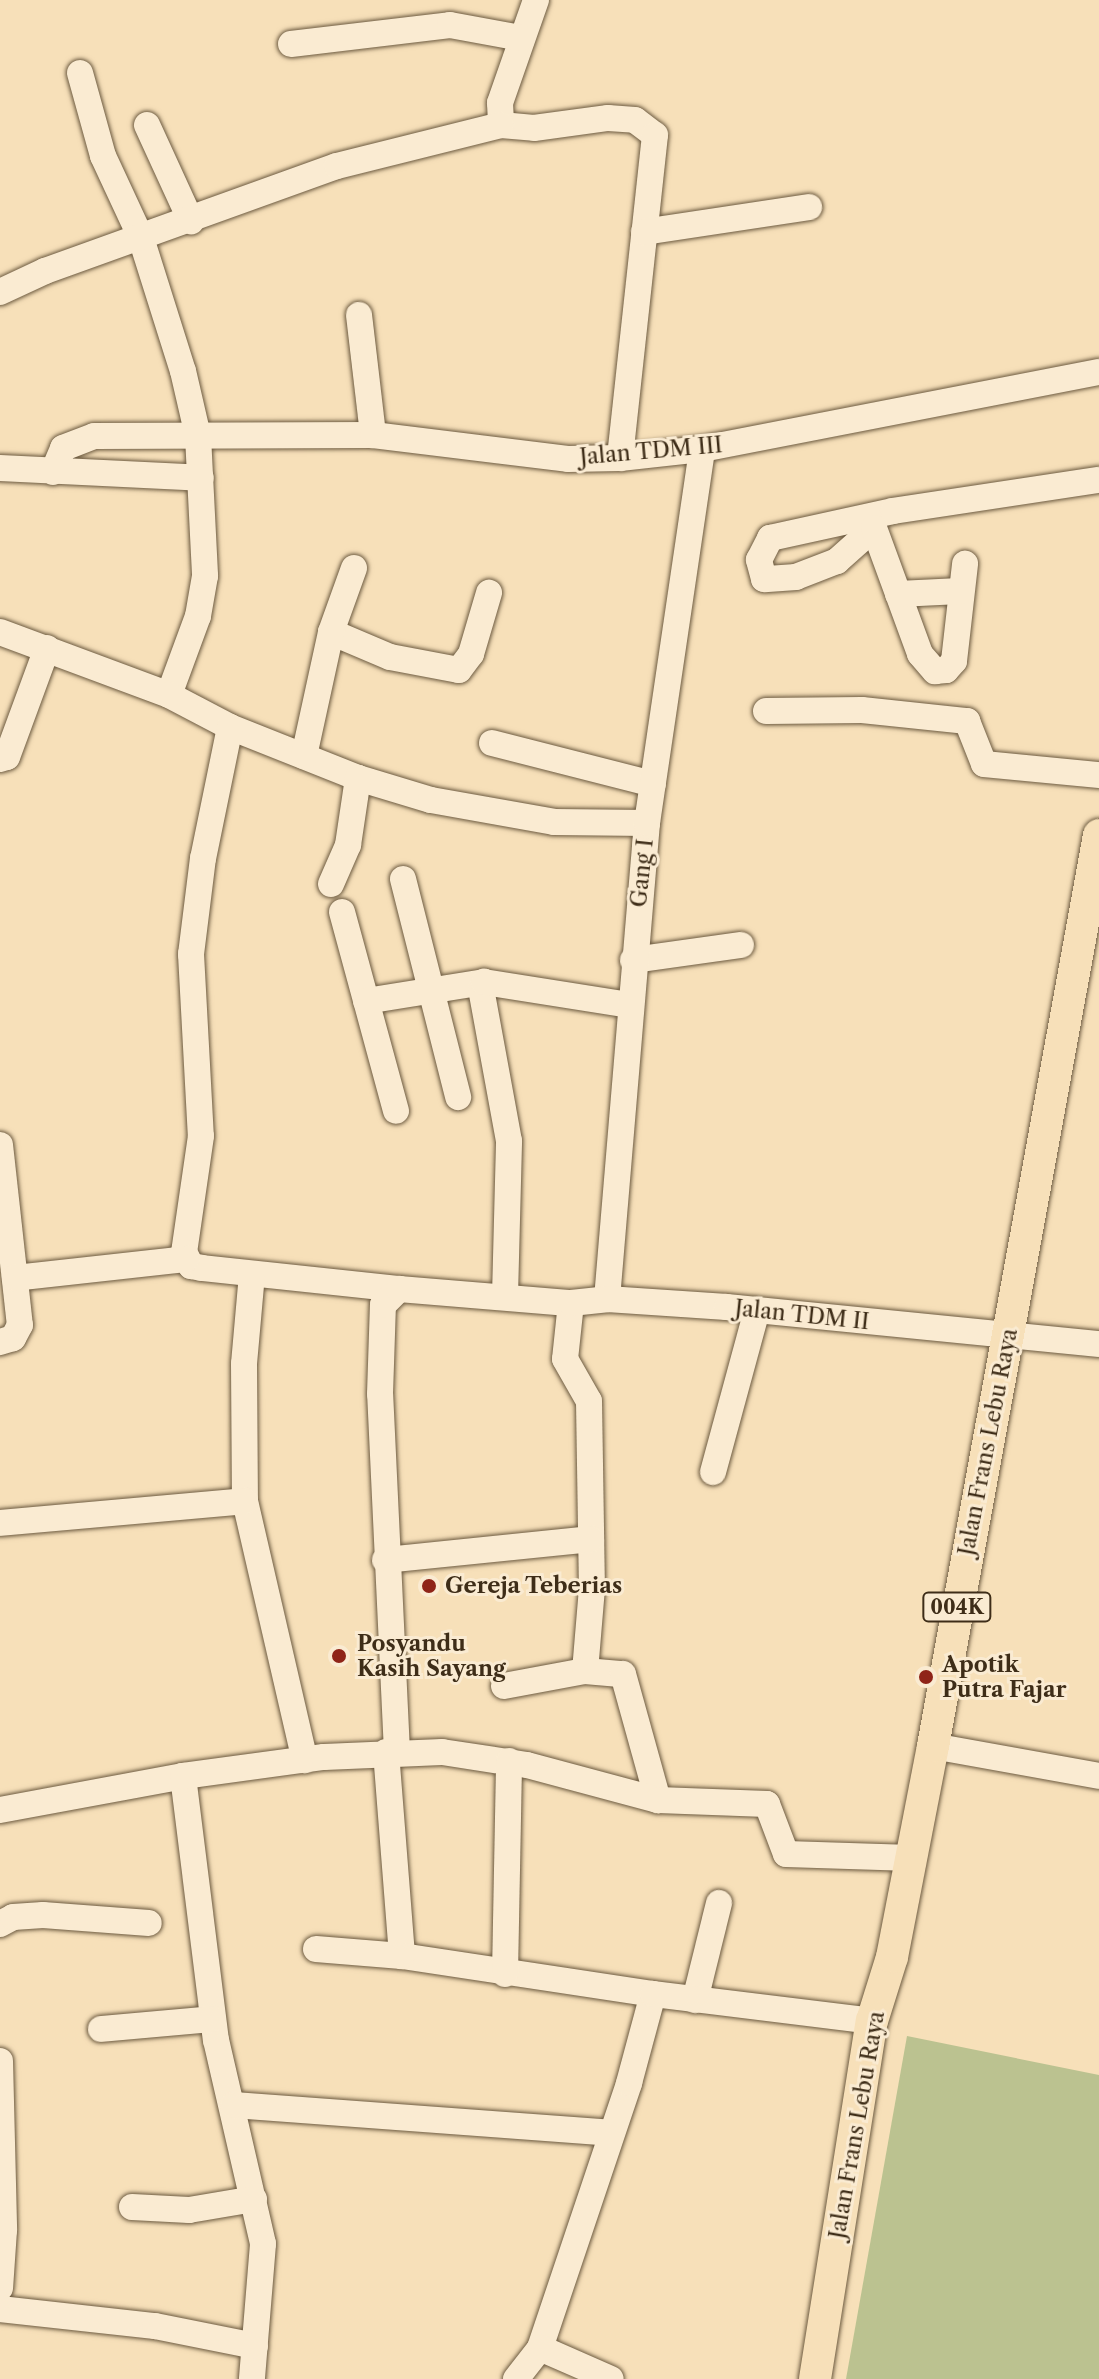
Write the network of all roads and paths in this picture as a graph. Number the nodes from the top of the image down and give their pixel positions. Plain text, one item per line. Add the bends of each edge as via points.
1 (536, 0) edge
2 (521, 38) junction
3 (291, 44) dead end
4 (80, 73) dead end
5 (147, 125) dead end
6 (501, 125) junction
7 (809, 207) dead end
8 (191, 221) junction
9 (644, 232) junction
10 (141, 238) junction
11 (0, 292) edge
12 (359, 315) dead end
13 (1099, 372) edge
14 (373, 435) junction
15 (198, 436) junction
16 (702, 449) junction
17 (620, 458) junction
18 (0, 468) edge
19 (53, 472) junction
20 (201, 478) junction
21 (1099, 480) edge
22 (965, 564) dead end
23 (354, 568) dead end
24 (960, 591) junction
25 (489, 593) dead end
26 (898, 594) junction
27 (0, 632) edge
28 (331, 632) junction
29 (47, 648) junction
30 (169, 695) junction
31 (766, 711) dead end
32 (230, 727) junction
33 (8, 734) edge
34 (492, 743) dead end
35 (304, 756) junction
36 (0, 759) edge
37 (1099, 775) edge
38 (358, 778) junction
39 (653, 784) junction
40 (647, 823) junction
41 (1099, 835) edge
42 (403, 879) dead end
43 (331, 884) dead end
44 (342, 912) dead end
45 (741, 945) dead end
46 (633, 960) junction
47 (484, 982) junction
48 (432, 989) junction
49 (366, 1001) junction
50 (629, 1005) junction
51 (458, 1097) dead end
52 (396, 1111) dead end
53 (0, 1145) edge
54 (4, 1234) edge
55 (186, 1259) junction
56 (252, 1274) junction
57 (15, 1278) junction
58 (399, 1289) junction
59 (505, 1296) junction
60 (591, 1301) junction
61 (757, 1310) junction
62 (1009, 1336) junction
63 (0, 1342) edge
64 (1099, 1344) edge
65 (713, 1472) dead end
66 (245, 1501) junction
67 (0, 1523) edge
68 (591, 1539) junction
69 (385, 1560) junction
70 (585, 1671) junction
71 (504, 1686) dead end
72 (933, 1746) junction
73 (392, 1752) junction
74 (305, 1760) junction
75 (509, 1761) junction
76 (183, 1776) junction
77 (1099, 1776) edge
78 (658, 1800) junction
79 (0, 1810) edge
80 (912, 1858) junction
81 (719, 1903) dead end
82 (149, 1923) dead end
83 (0, 1924) edge
84 (316, 1949) dead end
85 (402, 1956) junction
86 (505, 1974) junction
87 (653, 1994) junction
88 (695, 2000) junction
89 (213, 2019) junction
90 (872, 2021) junction
91 (101, 2029) dead end
92 (0, 2061) edge
93 (233, 2105) junction
94 (611, 2133) junction
95 (254, 2199) junction
96 (132, 2207) dead end
97 (0, 2288) edge
98 (0, 2309) edge
99 (255, 2346) junction
100 (540, 2348) junction
101 (252, 2379) edge
102 (516, 2379) edge
103 (611, 2379) edge
104 (815, 2379) edge

1 - 2 street
2 - 3 street via 450,25
2 - 6 street via 500,103
4 - 10 street via 103,156
5 - 8 street
6 - 8 street via 337,166
6 - 9 street via 534,128 608,118 649,127 656,150
7 - 9 street
8 - 10 street
9 - 17 street
10 - 11 street
10 - 15 street
12 - 14 street
13 - 16 street, Jalan TDM III
14 - 15 street, Jalan TDM III
14 - 17 street, Jalan TDM III via 568,459
15 - 19 street, Jalan TDM III via 77,438 63,448
15 - 20 street
16 - 17 street, Jalan TDM III
16 - 39 street, Gang I
18 - 19 street
19 - 20 street
20 - 30 street via 205,576 198,616
21 - 26 street via 872,523
22 - 24 street
23 - 28 street
24 - 26 street
24 - 26 street via 954,661 946,670 935,671 920,654
25 - 28 street via 471,654 459,670 390,657
27 - 29 street
28 - 35 street
29 - 30 street
29 - 33 street
30 - 32 street
31 - 37 street via 862,710 967,721 984,764
32 - 35 street
32 - 55 street via 203,858 191,954 201,1136
33 - 36 street via 7,757
34 - 39 street
35 - 38 street
38 - 40 street via 489,814 554,822
38 - 43 street via 348,845
39 - 40 street, Gang I
40 - 46 street, Gang I
41 - 62 main road, Jalan Frans Lebu Raya / 004K
42 - 48 street
44 - 49 street
45 - 46 street
46 - 50 street, Gang I
47 - 48 street
47 - 50 street
47 - 59 street via 479,998 509,1141
48 - 49 street
48 - 51 street
49 - 52 street
50 - 60 street, Gang I
53 - 54 street
54 - 57 street
55 - 56 street, Jalan TDM II via 202,1268
55 - 57 street
56 - 58 street, Jalan TDM II
56 - 66 street via 244,1364
57 - 63 street via 19,1330
58 - 59 street, Jalan TDM II
58 - 69 street via 383,1305 381,1321
59 - 60 street, Jalan TDM II
60 - 61 street, Jalan TDM II
60 - 68 street, Gang I via 565,1359 589,1401
61 - 62 street, Jalan TDM II
61 - 65 street
62 - 64 street, Jalan TDM II
62 - 72 main road, Jalan Frans Lebu Raya / 004K
66 - 67 street
66 - 74 street
68 - 69 street
68 - 70 street, Gang I
69 - 73 street
70 - 71 street
70 - 78 street via 623,1674
72 - 77 street
72 - 80 main road, Jalan Frans Lebu Raya / 004K
73 - 74 street
73 - 75 street
73 - 85 street
74 - 76 street
75 - 78 street
75 - 86 street
76 - 79 street
76 - 89 street
78 - 80 street via 767,1804 786,1854
80 - 90 main road, Jalan Frans Lebu Raya / 004K via 892,1957
81 - 88 street
82 - 83 street via 43,1915 13,1917
84 - 85 street
85 - 86 street
86 - 87 street via 583,1980
87 - 88 street
87 - 94 street
88 - 90 street
89 - 91 street
89 - 93 street
90 - 104 main road, Jalan Frans Lebu Raya / 004K
92 - 97 street
93 - 94 street
93 - 95 street
94 - 100 street
95 - 96 street via 189,2210
95 - 99 street via 263,2269
98 - 99 street via 155,2326
99 - 101 street
100 - 102 street
100 - 103 street

